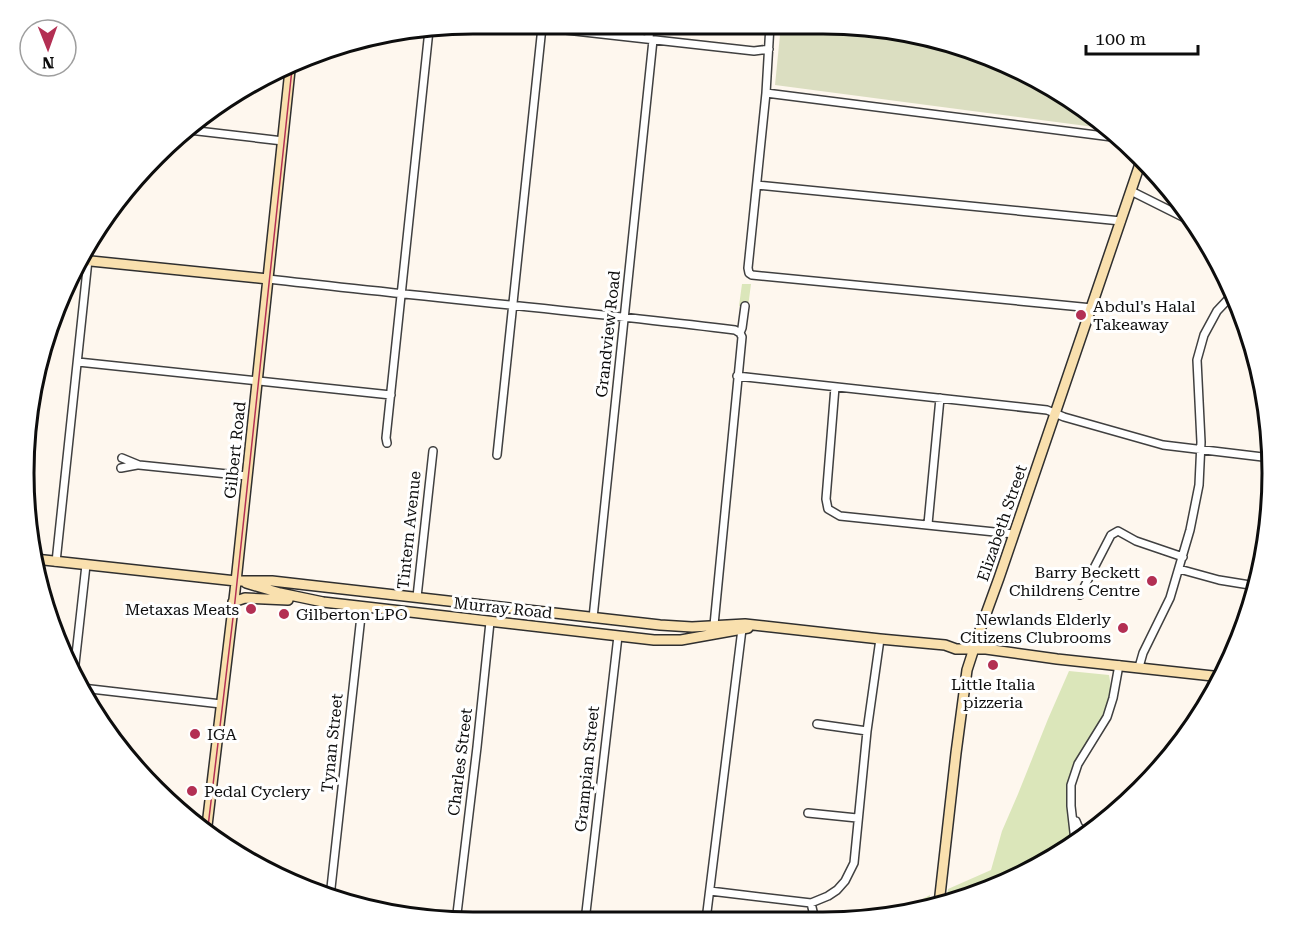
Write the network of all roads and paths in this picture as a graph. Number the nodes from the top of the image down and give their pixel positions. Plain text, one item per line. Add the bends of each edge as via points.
1 (541, 34) edge
2 (606, 34) edge
3 (651, 34) edge
4 (770, 34) edge
5 (428, 37) edge
6 (651, 39) junction
7 (769, 49) junction
8 (289, 75) edge
9 (766, 93) junction
10 (199, 131) edge
11 (1103, 136) edge
12 (283, 141) junction
13 (1138, 169) edge
14 (757, 185) junction
15 (1131, 191) junction
16 (1176, 214) edge
17 (1121, 221) junction
18 (90, 261) edge
19 (83, 273) edge
20 (268, 279) junction
21 (401, 293) junction
22 (1226, 301) edge
23 (512, 306) junction
24 (745, 306) dead end
25 (1092, 308) junction
26 (625, 317) junction
27 (740, 333) junction
28 (78, 362) junction
29 (737, 376) junction
30 (257, 381) junction
31 (836, 387) junction
32 (391, 395) junction
33 (940, 398) junction
34 (1055, 414) junction
35 (387, 443) dead end
36 (1201, 450) junction
37 (433, 451) dead end
38 (496, 455) dead end
39 (1261, 457) edge
40 (122, 458) dead end
41 (139, 465) junction
42 (121, 468) dead end
43 (247, 476) junction
44 (928, 524) junction
45 (1014, 534) junction
46 (1183, 557) junction
47 (43, 560) edge
48 (56, 562) junction
49 (86, 565) junction
50 (1179, 569) junction
51 (237, 581) junction
52 (1248, 585) edge
53 (364, 591) junction
54 (1080, 594) dead end
55 (417, 597) junction
56 (233, 602) junction
57 (323, 602) junction
58 (492, 606) junction
59 (362, 607) junction
60 (415, 613) junction
61 (593, 618) junction
62 (620, 621) junction
63 (490, 622) junction
64 (714, 625) junction
65 (766, 627) junction
66 (742, 629) junction
67 (591, 633) junction
68 (618, 636) junction
69 (880, 639) junction
70 (974, 649) junction
71 (76, 658) edge
72 (1119, 665) junction
73 (1139, 668) junction
74 (1212, 676) edge
75 (91, 689) edge
76 (221, 704) junction
77 (817, 724) dead end
78 (867, 731) junction
79 (807, 813) dead end
80 (1073, 813) junction
81 (857, 818) junction
82 (207, 823) edge
83 (1080, 829) edge
84 (1074, 833) edge
85 (331, 889) edge
86 (710, 891) junction
87 (940, 897) edge
88 (811, 903) junction
89 (457, 912) edge
90 (586, 912) edge
91 (707, 912) edge
92 (813, 912) edge

1 - 23 street
2 - 6 street
3 - 6 street, Grandview Road
4 - 7 street
5 - 21 street
6 - 7 street via 754,51
6 - 26 street, Grandview Road
7 - 9 street
8 - 12 main road, Gilbert Road
9 - 11 street
9 - 14 street
10 - 12 street
12 - 20 main road, Gilbert Road
13 - 15 main road, Elizabeth Street
14 - 17 street
14 - 25 street via 748,268 753,275
15 - 16 street
15 - 17 main road, Elizabeth Street
17 - 25 main road, Elizabeth Street
18 - 20 main road
19 - 28 street
20 - 21 street
20 - 30 main road, Gilbert Road
21 - 23 street
21 - 32 street
22 - 36 street via 1204,335 1197,360
23 - 26 street
23 - 38 street
24 - 27 street
25 - 34 main road, Elizabeth Street
26 - 27 street
26 - 61 street, Grandview Road
27 - 29 street
28 - 30 street
28 - 48 street
29 - 31 street
29 - 64 street
30 - 32 street
30 - 43 main road, Gilbert Road
31 - 33 street
31 - 44 street via 828,509 840,516
32 - 35 street
33 - 34 street
33 - 44 street
34 - 36 street via 1163,445
34 - 45 main road, Elizabeth Street
36 - 39 street
36 - 46 street via 1199,485
37 - 55 street, Tintern Avenue
40 - 41 street
41 - 42 street
41 - 43 street
43 - 51 main road, Gilbert Road
44 - 45 street
45 - 70 main road, Elizabeth Street
46 - 50 street
46 - 54 street via 1118,531 1112,535
47 - 48 main road, Murray Road
48 - 49 main road, Murray Road
49 - 51 main road, Murray Road
49 - 71 street
50 - 52 street
50 - 73 street
51 - 53 main road, Murray Road
51 - 56 main road, Gilbert Road
51 - 57 main road, Murray Road
53 - 55 main road, Murray Road
53 - 59 main road, Tynan Street
55 - 58 main road, Murray Road
55 - 60 main road, Tintern Avenue
56 - 57 main road via 253,598
56 - 76 main road, Gilbert Road
57 - 59 main road, Murray Road
58 - 61 main road, Murray Road
58 - 63 main road, Charles Street
59 - 60 main road, Murray Road
59 - 85 street, Tynan Street
60 - 63 main road, Murray Road
61 - 62 main road, Murray Road
61 - 67 main road, Grandview Road
62 - 64 main road, Murray Road
62 - 68 main road, Grampian Street
63 - 67 main road, Murray Road
63 - 89 street, Charles Street
64 - 65 main road, Murray Road
65 - 66 main road, Murray Road
65 - 69 main road, Murray Road
66 - 68 main road, Murray Road via 681,640
66 - 86 street
67 - 68 main road, Murray Road
68 - 90 street, Grampian Street
69 - 70 main road, Murray Road
69 - 78 street
70 - 72 main road, Murray Road
70 - 87 main road, Elizabeth Street via 967,670
72 - 73 main road, Murray Road
72 - 80 street via 1107,717 1074,775 1070,794
73 - 74 main road, Murray Road
75 - 76 street
76 - 82 main road, Gilbert Road
77 - 78 street
78 - 81 street
79 - 81 street
80 - 83 street
80 - 84 street
81 - 88 street via 854,862 845,881 828,896
86 - 88 street
86 - 91 street
88 - 92 street

